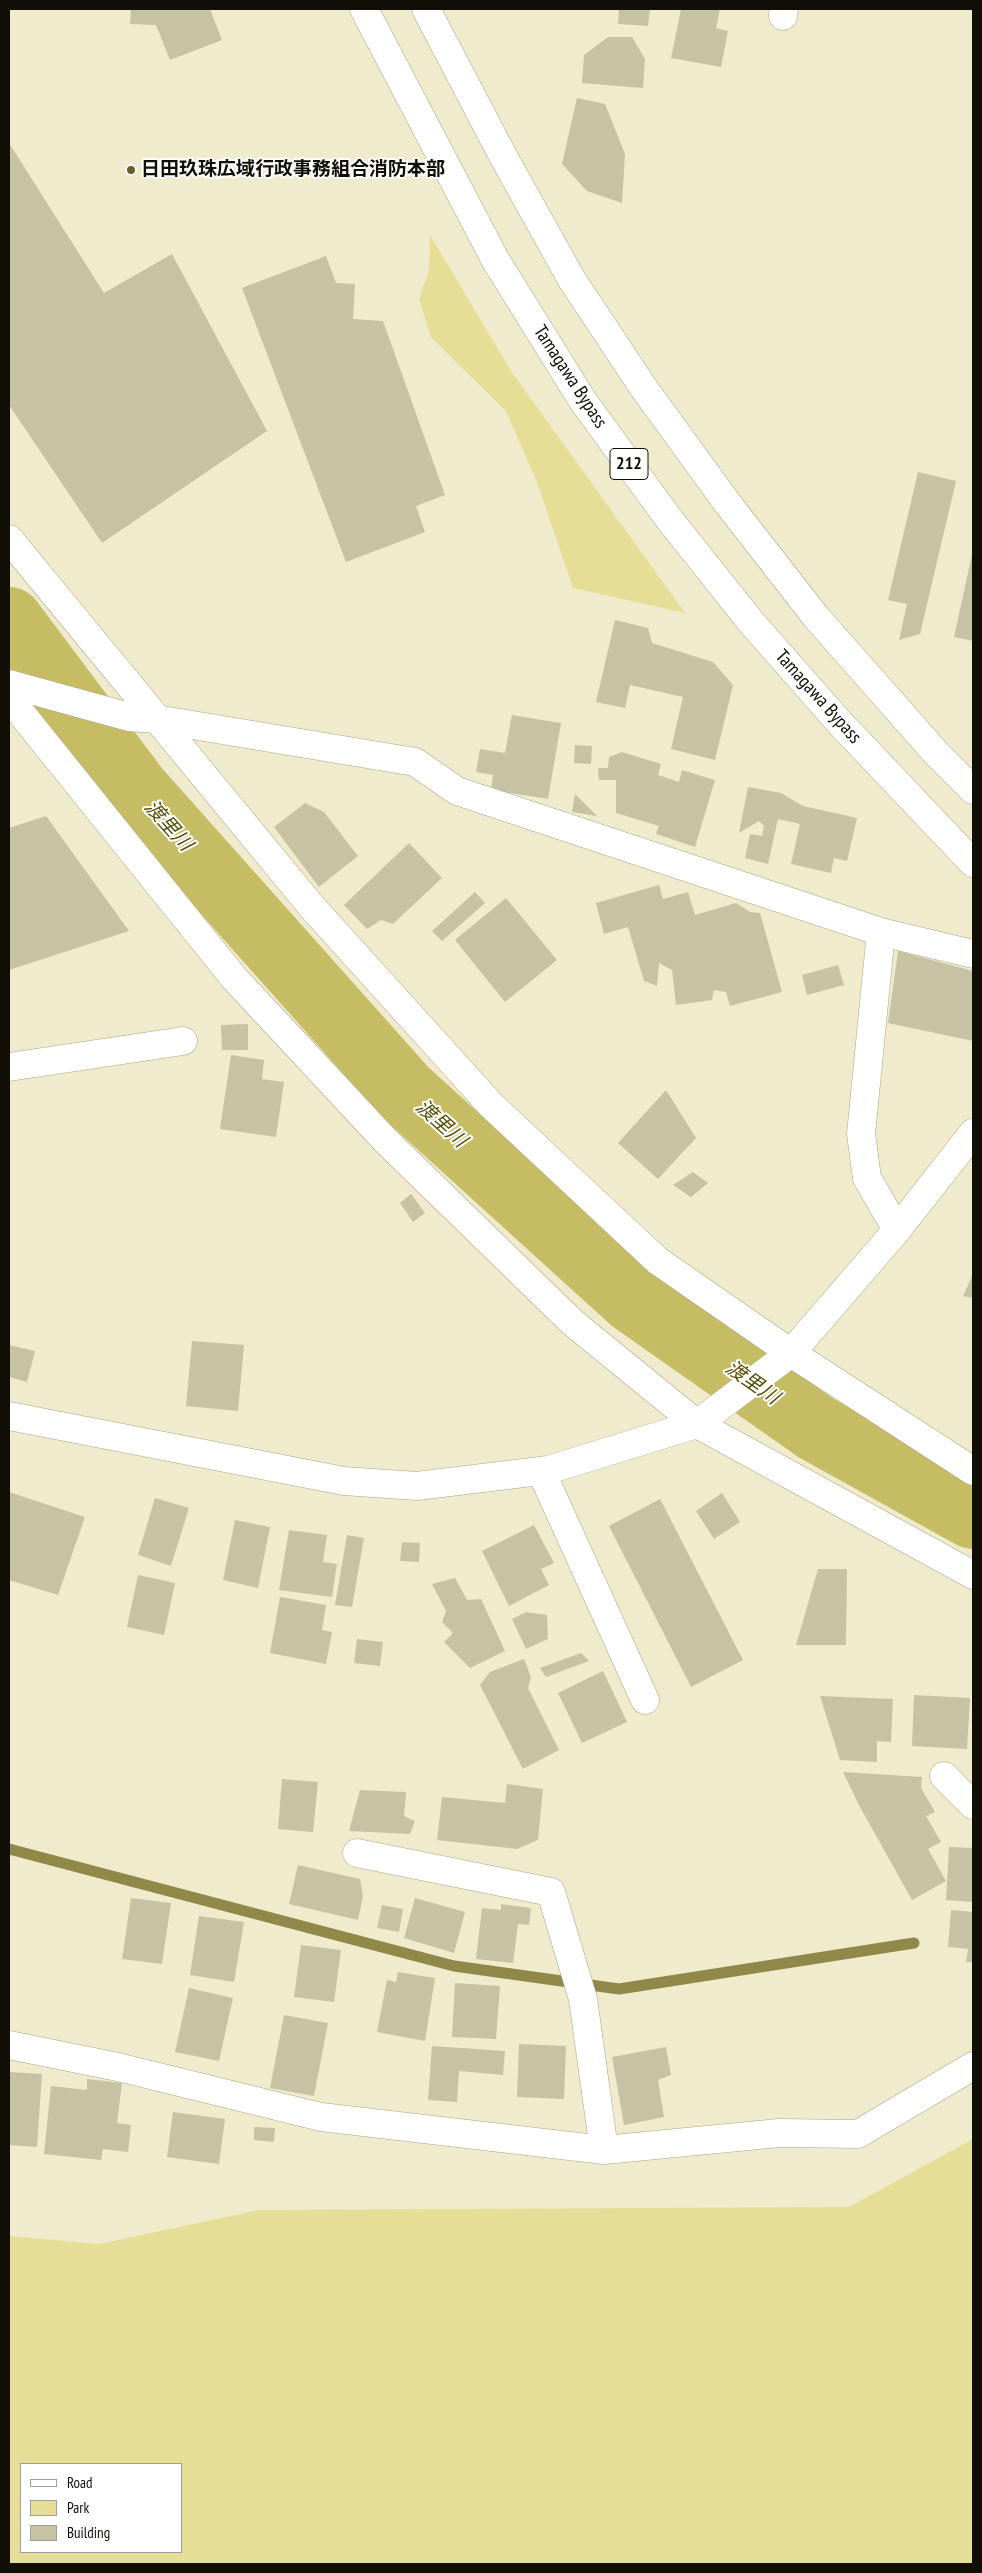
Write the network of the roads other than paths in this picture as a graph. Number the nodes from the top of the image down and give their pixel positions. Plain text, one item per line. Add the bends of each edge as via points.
1 (364, 9) edge
2 (426, 9) edge
3 (9, 539) edge
4 (9, 684) edge
5 (9, 698) edge
6 (156, 719) junction
7 (973, 790) edge
8 (973, 863) edge
9 (881, 932) junction
10 (973, 954) edge
11 (183, 1041) dead end
12 (9, 1067) edge
13 (973, 1133) edge
14 (898, 1230) junction
15 (791, 1352) junction
16 (9, 1416) edge
17 (697, 1424) junction
18 (541, 1471) junction
19 (973, 1471) edge
20 (973, 1575) edge
21 (644, 1700) dead end
22 (944, 1776) dead end
23 (973, 1805) edge
24 (357, 1853) dead end
25 (9, 2045) edge
26 (973, 2066) edge
27 (604, 2150) junction

1 - 8 main road, Tamagawa Bypass / 212 via 496,260 583,401 669,519 751,622 840,723
2 - 7 main road via 572,280 643,387 816,617
3 - 6 main road
4 - 6 main road via 129,717
5 - 17 main road via 234,978 386,1140 572,1322
6 - 9 main road via 415,762 457,791
6 - 15 main road via 312,907 491,1105 658,1261
9 - 10 main road
9 - 14 main road via 861,1134 867,1178
11 - 12 main road
13 - 14 main road
14 - 15 main road
15 - 17 main road
15 - 19 main road
16 - 18 main road via 344,1481 417,1486
17 - 18 main road
17 - 20 main road
18 - 21 main road
22 - 23 main road
24 - 27 main road via 551,1892 583,1999
25 - 27 main road via 118,2067 321,2117
26 - 27 main road via 858,2134 779,2133

